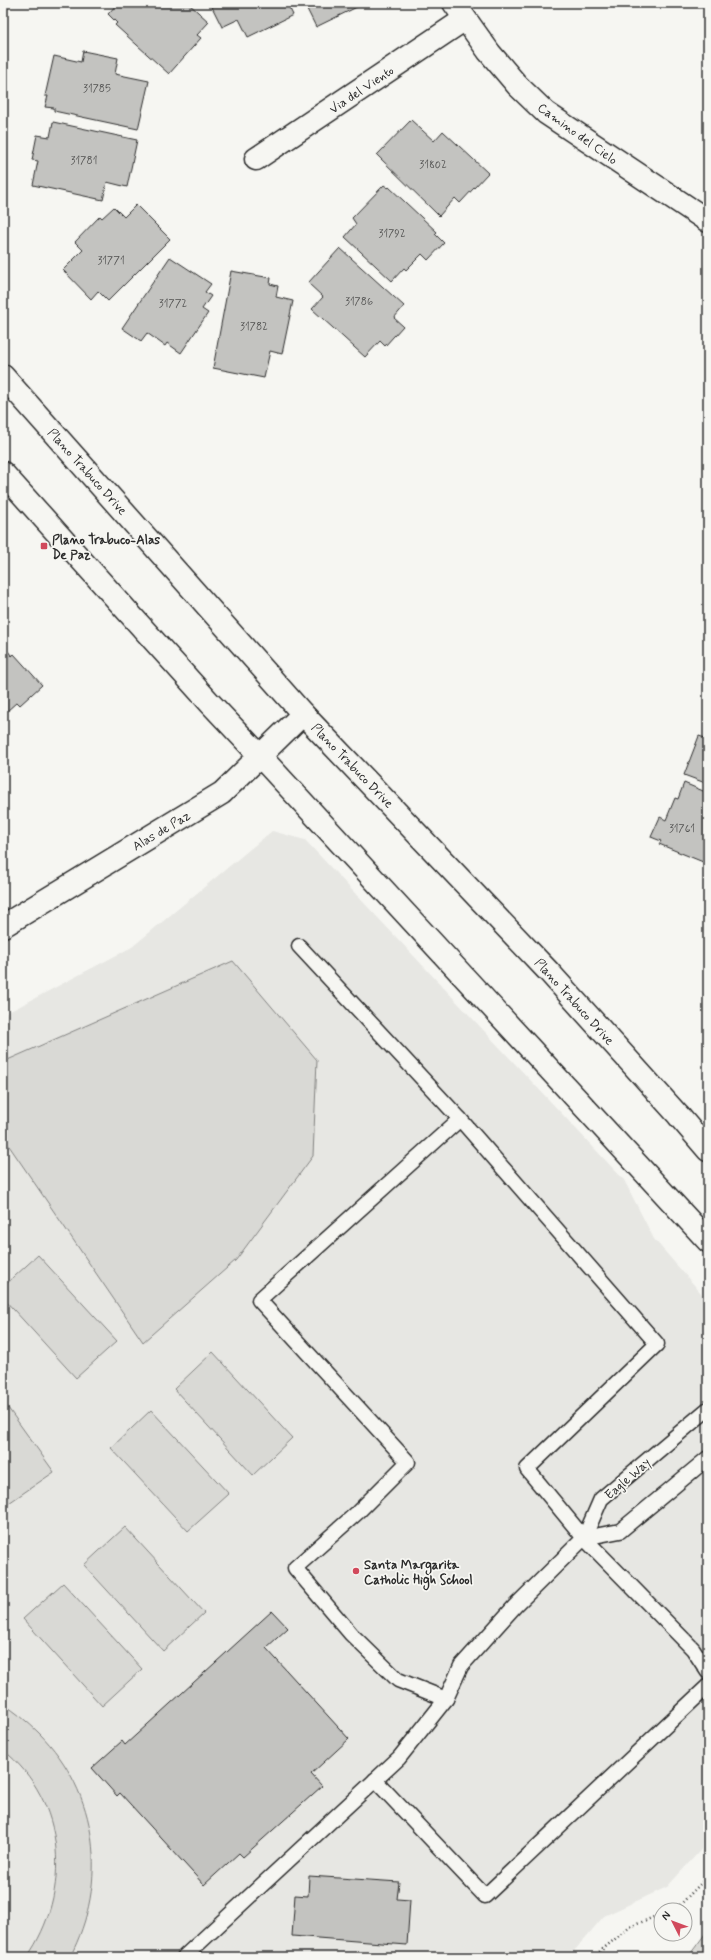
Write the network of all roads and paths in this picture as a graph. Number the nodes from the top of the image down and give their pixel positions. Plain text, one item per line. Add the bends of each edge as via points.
1 (459, 11) edge
2 (256, 159) dead end
3 (708, 221) edge
4 (3, 376) edge
5 (3, 473) edge
6 (303, 714) junction
7 (260, 756) junction
8 (3, 926) edge
9 (299, 946) dead end
10 (460, 1119) junction
11 (708, 1150) edge
12 (708, 1242) edge
13 (708, 1409) edge
14 (708, 1458) edge
15 (584, 1538) junction
16 (708, 1672) edge
17 (708, 1686) edge
18 (446, 1699) junction
19 (374, 1780) junction
20 (708, 1876) edge
21 (683, 1902) edge
22 (653, 1917) edge
23 (184, 1957) edge
24 (593, 1957) edge

1 - 2 street, Via del Viento
1 - 3 street, Camino del Cielo via 517,85 546,113
4 - 6 street, Plano Trabuco Drive
5 - 7 street
6 - 7 street, Alas de Paz
6 - 11 street, Plano Trabuco Drive via 549,972
7 - 8 street, Alas de Paz via 222,793
7 - 12 street
9 - 10 lane
10 - 15 lane via 657,1344 527,1470
10 - 18 lane via 259,1300 408,1462 358,1512 295,1568 351,1634 398,1680
13 - 15 lane, Eagle Way via 601,1499
14 - 15 lane via 620,1531
15 - 16 lane via 693,1649
15 - 18 lane via 515,1606 461,1666
17 - 19 lane via 485,1896
18 - 19 lane via 399,1758
19 - 23 lane
20 - 21 path
22 - 24 path via 630,1927

